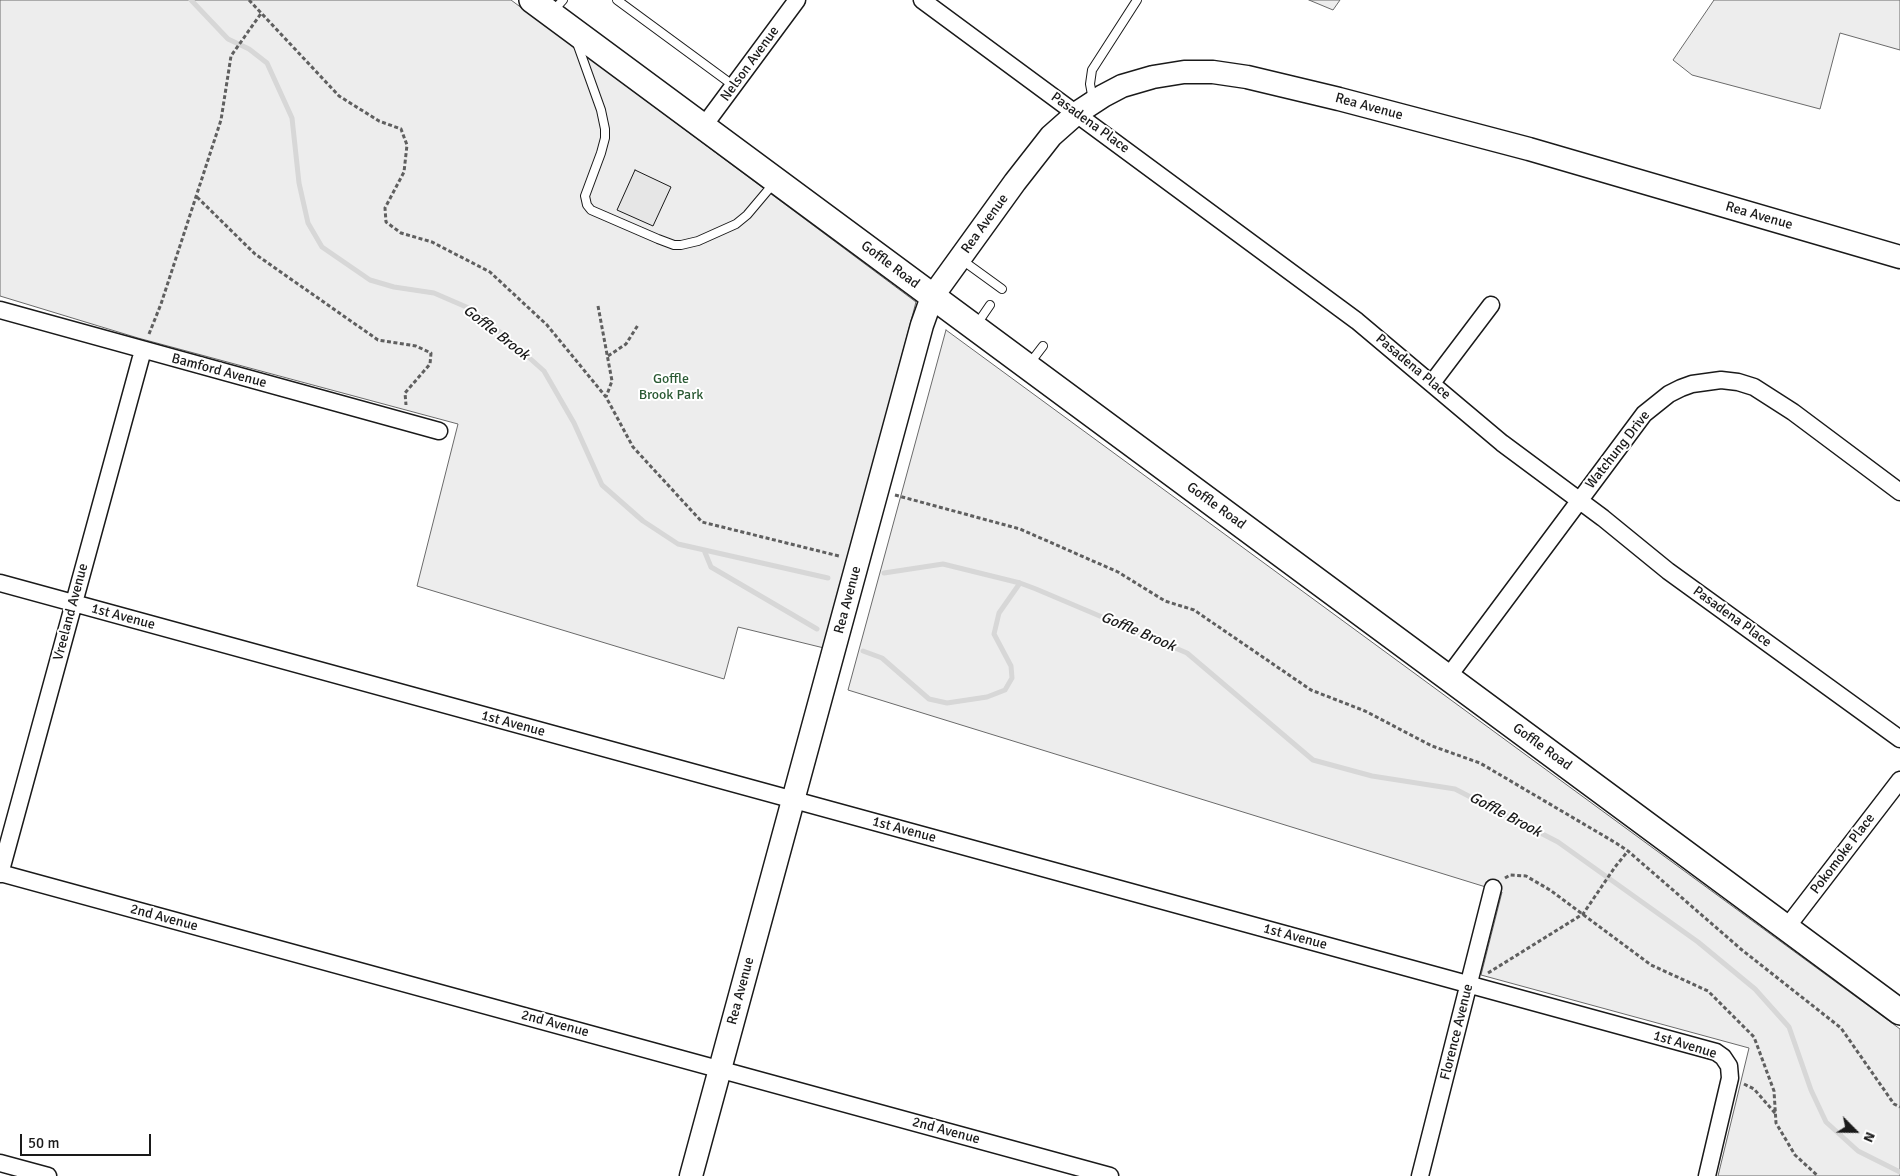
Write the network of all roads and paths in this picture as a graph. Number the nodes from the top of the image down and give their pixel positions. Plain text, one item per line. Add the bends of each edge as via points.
1 (249, 0) edge
2 (616, 0) edge
3 (797, 0) edge
4 (922, 0) edge
5 (1137, 0) edge
6 (548, 5) edge
7 (262, 12) junction
8 (572, 30) junction
9 (734, 86) junction
10 (1085, 108) junction
11 (703, 127) junction
12 (776, 181) junction
13 (197, 197) junction
14 (1900, 257) edge
15 (960, 258) junction
16 (1002, 289) dead end
17 (932, 297) junction
18 (990, 305) dead end
19 (1491, 305) dead end
20 (598, 306) dead end
21 (0, 310) edge
22 (638, 325) dead end
23 (974, 328) junction
24 (1043, 346) dead end
25 (143, 350) junction
26 (607, 356) junction
27 (1027, 367) junction
28 (1432, 383) junction
29 (606, 397) junction
30 (408, 422) junction
31 (439, 431) dead end
32 (878, 490) junction
33 (1900, 492) edge
34 (1579, 500) junction
35 (859, 561) junction
36 (0, 583) edge
37 (74, 603) junction
38 (1448, 677) junction
39 (1900, 740) edge
40 (1900, 780) edge
41 (793, 800) junction
42 (5, 837) edge
43 (1628, 851) junction
44 (0, 873) edge
45 (1493, 888) joint
46 (1583, 914) junction
47 (1787, 927) junction
48 (1469, 985) junction
49 (1900, 1012) edge
50 (720, 1070) junction
51 (1729, 1072) junction
52 (1900, 1107) edge
53 (1776, 1114) junction
54 (0, 1163) edge
55 (48, 1176) edge
56 (691, 1176) edge
57 (1110, 1176) edge
58 (1420, 1176) edge
59 (1707, 1176) edge
60 (1818, 1176) edge

1 - 7 path
2 - 9 lane
3 - 9 street, Nelson Avenue
4 - 10 street, Pasadena Place
5 - 10 lane via 1092,70
6 - 8 main road, Goffle Road
7 - 13 path via 231,56 221,120
7 - 29 path via 339,96 379,121 401,129 407,145 404,172 385,208 386,222 402,233 432,242 490,272 547,325
8 - 11 main road, Goffle Road
8 - 12 lane via 605,129 601,153 585,196 592,210 674,245 698,241 736,224
9 - 11 street, Nelson Avenue
10 - 14 street, Rea Avenue via 1122,86 1153,76 1213,72 1247,77 1529,150
10 - 15 street, Rea Avenue via 1050,136
10 - 28 street, Pasadena Place
11 - 12 main road, Goffle Road
12 - 17 main road, Goffle Road
13 - 25 path
13 - 30 path via 254,254 378,340 416,346 431,353 430,364 405,393
15 - 16 lane
15 - 17 street, Rea Avenue
17 - 23 main road, Goffle Road
17 - 32 street, Rea Avenue
18 - 23 lane
19 - 28 street
20 - 26 path
21 - 25 street, Bamford Avenue
22 - 26 path via 626,344
23 - 27 main road, Goffle Road
24 - 27 lane
25 - 30 street, Bamford Avenue
25 - 37 street, Vreeland Avenue
26 - 29 path via 612,381
27 - 38 main road, Goffle Road
28 - 34 street, Pasadena Place via 1502,443
29 - 35 path via 633,447 702,522
30 - 31 street, Bamford Avenue
32 - 35 street, Rea Avenue
32 - 43 path via 1020,529 1118,572 1165,601 1194,610 1311,690 1365,711 1432,746 1480,764
33 - 34 street, Watchung Drive via 1762,392 1738,382 1721,380 1686,386 1655,404
34 - 38 street, Watchung Drive
34 - 39 street, Pasadena Place via 1668,571
35 - 41 street, Rea Avenue
36 - 37 street, 1st Avenue
37 - 41 street, 1st Avenue
37 - 42 street, Vreeland Avenue
38 - 47 main road, Goffle Road
40 - 47 street, Pokomoke Place
41 - 48 street, 1st Avenue
41 - 50 street, Rea Avenue
42 - 44 street, Vreeland Avenue
43 - 46 path
43 - 52 path via 1742,950 1841,1028 1894,1104
44 - 50 street, 2nd Avenue
45 - 46 path via 1510,874 1526,876
45 - 48 street, Florence Avenue
46 - 48 path
46 - 53 path via 1651,965 1708,991 1754,1037 1774,1091
47 - 49 main road, Goffle Road
48 - 51 street, 1st Avenue via 1716,1052 1723,1057
48 - 58 street, Florence Avenue
50 - 56 street, Rea Avenue
50 - 57 street, 2nd Avenue
51 - 53 path via 1754,1089
51 - 59 street
53 - 60 path via 1776,1123 1795,1154
54 - 55 street

